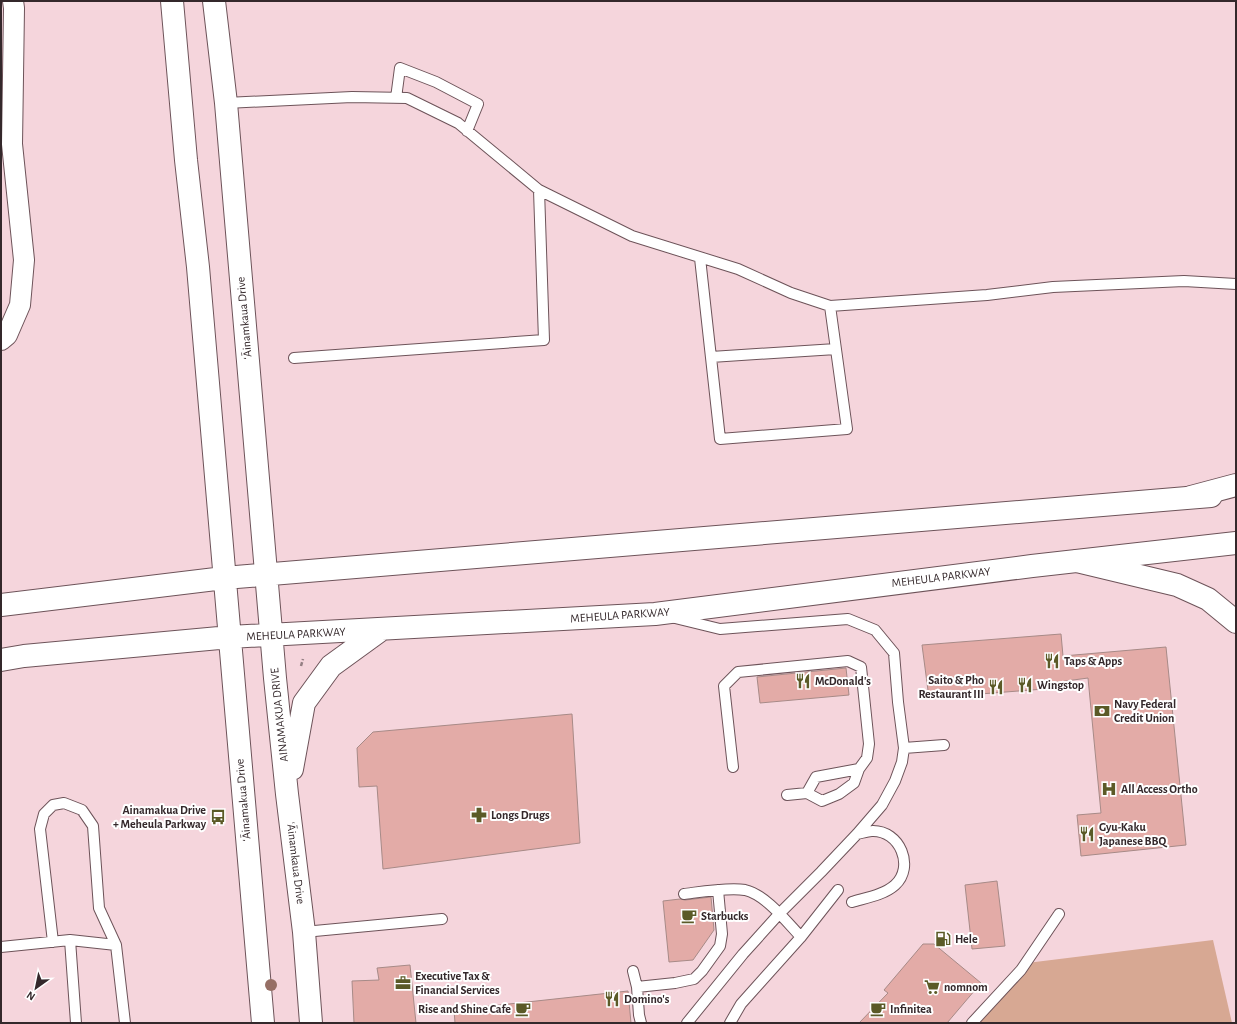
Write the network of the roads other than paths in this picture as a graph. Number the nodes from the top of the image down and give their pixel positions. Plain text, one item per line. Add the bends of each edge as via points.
1 (13, 1) edge
2 (172, 1) edge
3 (214, 1) edge
4 (396, 98) junction
5 (226, 102) junction
6 (467, 131) junction
7 (539, 190) junction
8 (700, 258) junction
9 (1236, 284) edge
10 (830, 306) junction
11 (1, 340) edge
12 (836, 349) junction
13 (711, 357) junction
14 (294, 358) dead end
15 (1236, 485) edge
16 (1236, 495) edge
17 (1191, 497) junction
18 (1236, 543) edge
19 (1077, 561) junction
20 (265, 574) junction
21 (224, 578) junction
22 (1, 605) edge
23 (655, 614) junction
24 (1236, 622) edge
25 (382, 628) junction
26 (271, 635) junction
27 (230, 637) junction
28 (1, 660) edge
29 (944, 745) dead end
30 (904, 748) junction
31 (733, 767) dead end
32 (859, 769) junction
33 (807, 793) junction
34 (287, 794) junction
35 (787, 796) dead end
36 (857, 834) junction
37 (718, 890) junction
38 (838, 890) dead end
39 (684, 894) dead end
40 (852, 902) dead end
41 (779, 914) junction
42 (1058, 914) dead end
43 (442, 919) dead end
44 (304, 932) junction
45 (801, 937) junction
46 (70, 940) junction
47 (53, 942) junction
48 (116, 945) junction
49 (1, 947) edge
50 (632, 971) dead end
51 (637, 987) junction
52 (76, 1023) edge
53 (125, 1023) edge
54 (263, 1023) edge
55 (311, 1023) edge
56 (640, 1023) edge
57 (687, 1023) edge
58 (730, 1023) edge
59 (972, 1023) edge

1 - 11 street via 12,144 24,260 20,305 7,335
2 - 21 main road via 198,266
3 - 5 main road, ʻĀinamkaua Drive
4 - 5 lane via 352,97
4 - 6 lane via 407,98
4 - 6 lane via 400,68 436,82 478,104
5 - 20 main road, ʻĀinamkaua Drive
6 - 7 lane
7 - 8 lane via 632,236
7 - 14 lane via 544,340
8 - 10 lane via 738,269 791,293
8 - 13 lane
9 - 10 lane via 1184,281 1053,287 986,295
10 - 12 lane
12 - 13 lane
12 - 13 lane via 847,429 720,440
15 - 17 main road
16 - 17 main road
17 - 20 main road
18 - 19 main road, MEHEULA PARKWAY
19 - 23 main road, MEHEULA PARKWAY
19 - 24 main road via 1177,585 1208,599
20 - 21 main road
20 - 26 main road, ʻĀinamkaua Drive
21 - 22 main road
21 - 27 main road, ʻĀinamakua Drive
23 - 25 main road, MEHEULA PARKWAY
23 - 30 lane via 720,629 848,618 875,630 894,653
25 - 26 main road, MEHEULA PARKWAY
25 - 34 main road via 331,666 304,703
26 - 27 main road, MEHEULA PARKWAY
26 - 34 main road, AINAMAKUA DRIVE
27 - 28 main road, MEHEULA PARKWAY
27 - 54 main road, ʻĀinamakua Drive
29 - 30 lane
30 - 36 lane via 895,781 882,805
31 - 32 lane via 724,686 738,672 848,661 860,667 869,744 867,758
32 - 33 lane via 816,777
32 - 33 lane via 854,783 839,794 822,801
33 - 35 lane
34 - 44 main road, ʻĀinamkaua Drive
36 - 40 lane via 873,831 892,838 900,846 904,868 901,878 894,886 884,892
36 - 41 lane
37 - 39 lane
37 - 41 lane via 744,890 760,897
37 - 51 lane via 722,934 720,946 702,971 694,978 675,983
38 - 45 lane
41 - 45 lane
41 - 57 lane
42 - 59 lane via 1021,970
43 - 44 lane
44 - 55 main road
45 - 58 lane via 741,1004
46 - 47 lane
46 - 48 lane
46 - 52 lane
47 - 48 lane via 40,829 44,814 53,805 64,803 82,810 93,826 99,908
47 - 49 lane
48 - 53 lane
50 - 51 lane
51 - 56 lane

